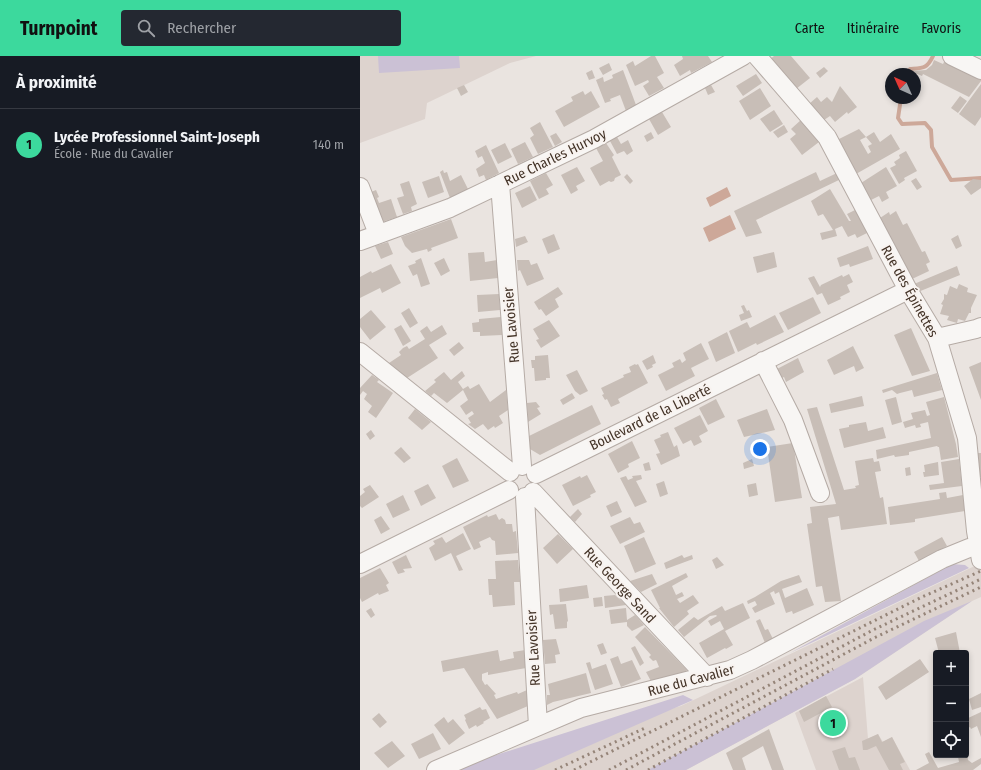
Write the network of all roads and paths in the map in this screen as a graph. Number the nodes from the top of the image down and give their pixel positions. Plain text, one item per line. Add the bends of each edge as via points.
1 (743, 56) edge
2 (757, 56) edge
3 (952, 56) edge
4 (981, 70) edge
5 (500, 184) junction
6 (360, 187) edge
7 (378, 234) junction
8 (360, 241) edge
9 (908, 290) junction
10 (981, 327) edge
11 (937, 338) junction
12 (360, 352) edge
13 (764, 361) junction
14 (523, 470) junction
15 (522, 493) junction
16 (820, 493) dead end
17 (980, 553) edge
18 (360, 564) edge
19 (707, 677) junction
20 (538, 726) junction
21 (436, 770) edge

1 - 5 street, Rue Charles Hurvoy via 594,139
2 - 9 street, Rue des Épinettes via 827,137
3 - 4 street
5 - 7 street, Rue Charles Hurvoy via 450,208
5 - 14 street, Rue Lavoisier
6 - 7 street
7 - 8 street, Rue Charles Hurvoy
9 - 11 street, Rue des Épinettes
9 - 13 street, Boulevard de la Liberté
10 - 11 street
11 - 17 street, Rue des Épinettes via 967,438
12 - 14 street
13 - 14 street, Boulevard de la Liberté
13 - 16 street via 793,420
14 - 15 street via 507,481
14 - 15 street via 538,483
15 - 18 street
15 - 19 street, Rue George Sand
15 - 20 street, Rue Lavoisier
17 - 19 street, Rue du Cavalier via 969,548 942,559 740,666
19 - 20 street, Rue du Cavalier via 581,708
20 - 21 street, Rue du Cavalier

